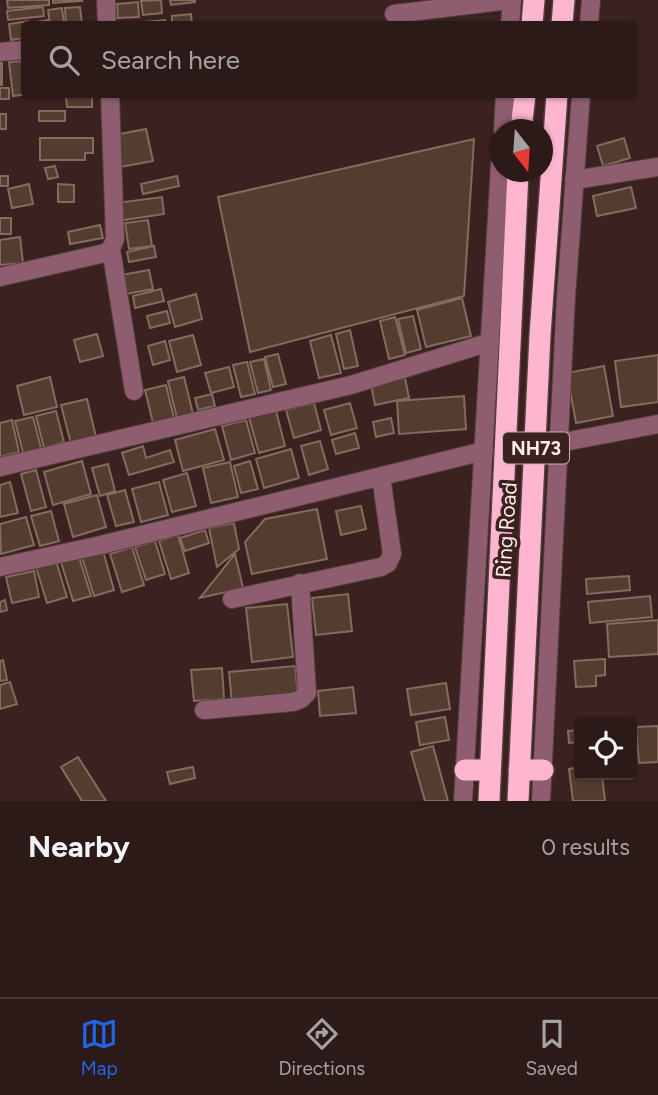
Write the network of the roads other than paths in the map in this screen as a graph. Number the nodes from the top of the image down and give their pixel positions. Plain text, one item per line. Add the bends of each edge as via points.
1 (106, 0) edge
2 (511, 0) edge
3 (534, 0) edge
4 (564, 0) edge
5 (591, 0) edge
6 (394, 14) dead end
7 (107, 21) edge
8 (510, 21) edge
9 (532, 21) edge
10 (562, 21) edge
11 (589, 21) edge
12 (21, 50) edge
13 (0, 52) edge
14 (110, 98) edge
15 (557, 98) edge
16 (582, 98) edge
17 (515, 99) edge
18 (507, 119) edge
19 (519, 119) edge
20 (658, 167) edge
21 (574, 180) junction
22 (499, 182) edge
23 (518, 182) edge
24 (111, 249) junction
25 (514, 259) junction
26 (546, 259) junction
27 (0, 277) edge
28 (490, 342) junction
29 (134, 391) dead end
30 (495, 420) junction
31 (658, 424) edge
32 (558, 443) junction
33 (536, 447) junction
34 (484, 452) junction
35 (0, 467) edge
36 (381, 476) junction
37 (0, 567) edge
38 (300, 583) junction
39 (232, 599) dead end
40 (204, 710) dead end
41 (465, 770) junction
42 (490, 770) junction
43 (519, 770) junction
44 (543, 770) junction
45 (463, 801) edge
46 (489, 801) edge
47 (517, 801) edge
48 (541, 801) edge

1 - 7 street
2 - 6 street
2 - 8 street
3 - 9 highway
4 - 10 highway
5 - 11 street
12 - 13 street
14 - 24 street via 115,239
15 - 26 highway, Ring Road / NH73
16 - 21 street
17 - 18 street
17 - 19 highway
20 - 21 street
21 - 32 street
22 - 28 street
23 - 25 highway, Ring Road / NH73
24 - 27 street
24 - 29 street
25 - 26 highway
25 - 30 highway, Ring Road / NH73
26 - 33 highway, Ring Road / NH73
28 - 30 street
28 - 35 street via 351,385
30 - 34 street
30 - 42 highway, Ring Road / NH73
31 - 32 street
32 - 33 street
32 - 44 street
33 - 43 highway, Ring Road / NH73
34 - 36 street
34 - 41 street
36 - 37 street
36 - 38 street via 392,554 388,563
38 - 39 street
38 - 40 street via 307,693 293,702
41 - 42 highway
41 - 45 street
42 - 46 highway, Ring Road / NH73
43 - 44 highway
43 - 47 highway, Ring Road / NH73
44 - 48 street

